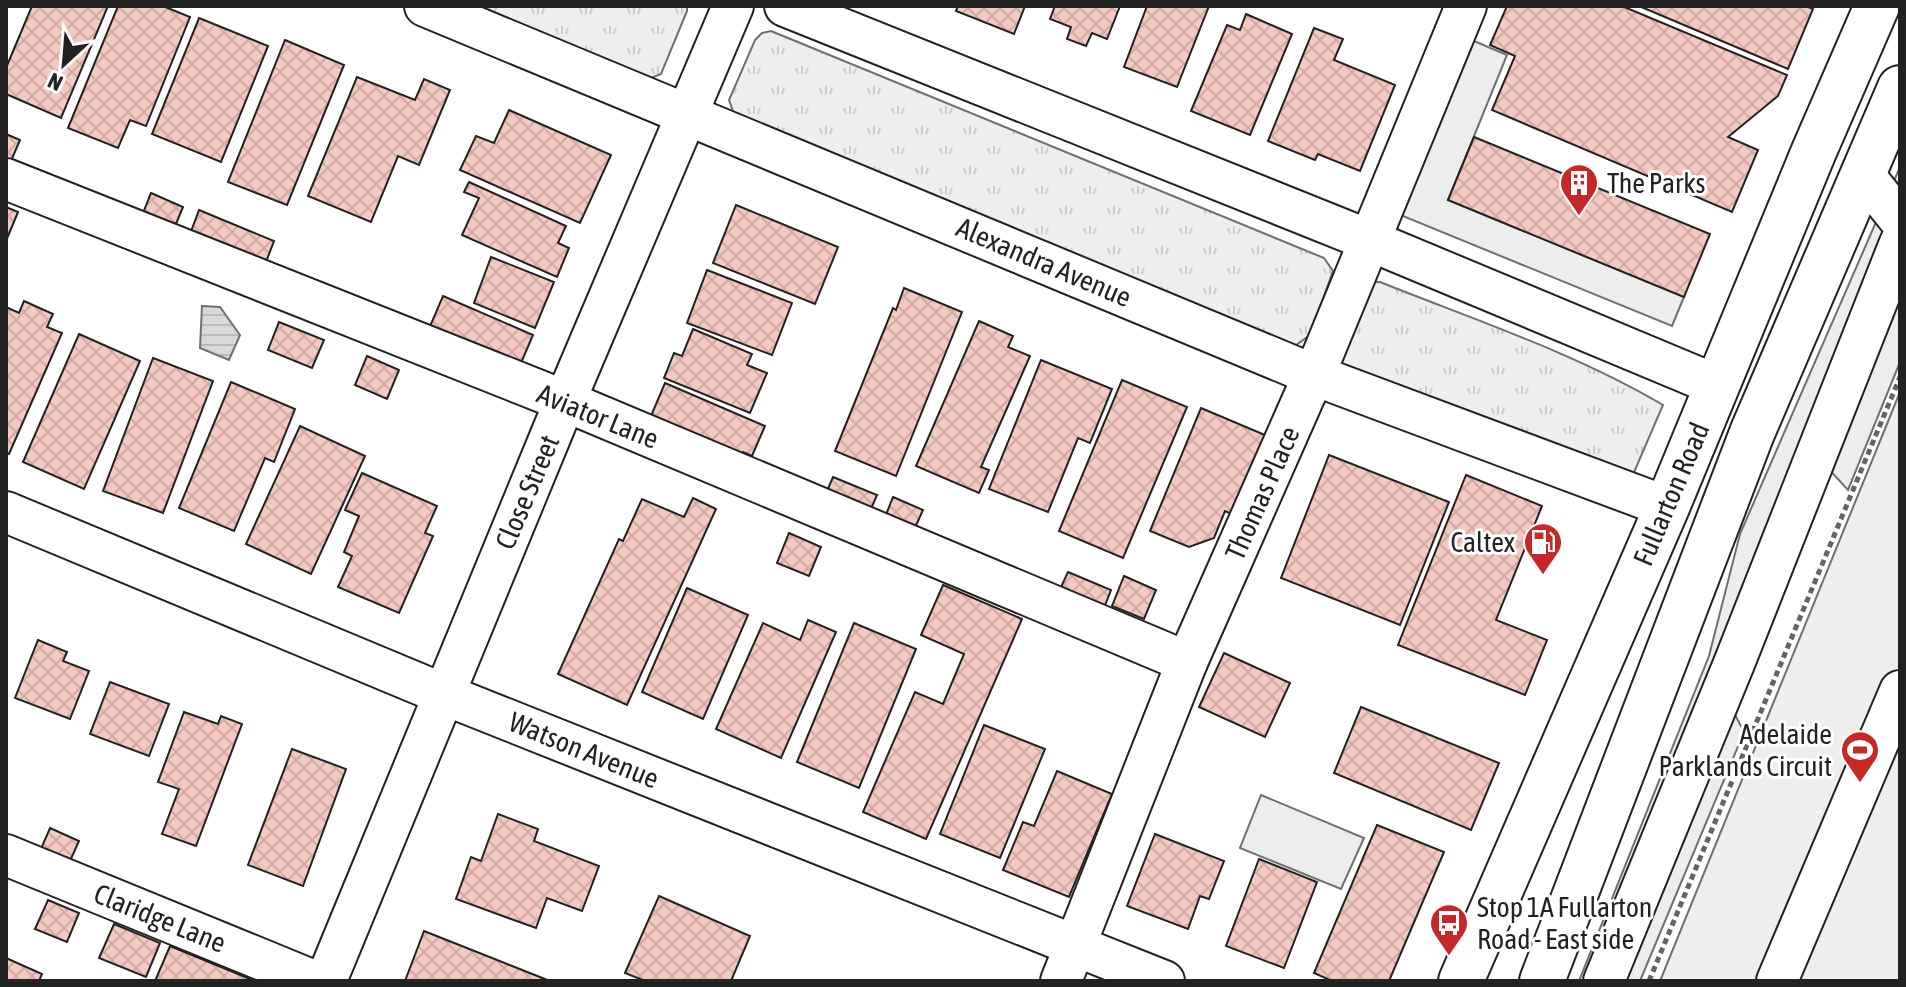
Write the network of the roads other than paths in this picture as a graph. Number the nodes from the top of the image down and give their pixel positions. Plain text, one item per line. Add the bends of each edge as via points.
1 (425, 6) edge
2 (733, 6) edge
3 (785, 6) edge
4 (1466, 6) edge
5 (1877, 6) edge
6 (1900, 88) edge
7 (688, 115) junction
8 (1863, 174) junction
9 (6, 179) edge
10 (1900, 220) edge
11 (1371, 241) junction
12 (1900, 243) edge
13 (1314, 375) junction
14 (1716, 385) junction
15 (565, 401) junction
16 (1667, 507) junction
17 (1722, 511) junction
18 (6, 512) edge
19 (1187, 662) junction
20 (1900, 691) edge
21 (443, 694) junction
22 (6, 855) edge
23 (1068, 963) edge
24 (314, 981) edge
25 (326, 981) edge
26 (1164, 981) edge
27 (1461, 981) edge
28 (1542, 981) edge
29 (1604, 981) edge
30 (1777, 981) edge

1 - 7 street, Alexandra Avenue
2 - 7 street, Close Street
3 - 11 street
4 - 11 street, Thomas Place
5 - 14 highway, Fullarton Road
6 - 8 highway, Fullarton Road
7 - 13 street, Alexandra Avenue
7 - 15 street, Close Street
8 - 10 street
8 - 17 highway, Fullarton Road
9 - 15 street, Aviator Lane
11 - 13 street, Thomas Place
11 - 14 street
12 - 29 street
13 - 16 street, Alexandra Avenue
13 - 19 street, Thomas Place
14 - 16 highway, Fullarton Road
15 - 19 street, Aviator Lane
15 - 21 street, Close Street
16 - 17 highway
16 - 27 highway, Fullarton Road
17 - 28 highway, Fullarton Road
18 - 21 street, Watson Avenue
19 - 23 street, Thomas Place
20 - 30 street
21 - 23 street, Watson Avenue
21 - 25 street, Close Street
22 - 24 street, Claridge Lane
23 - 26 street, Watson Avenue

